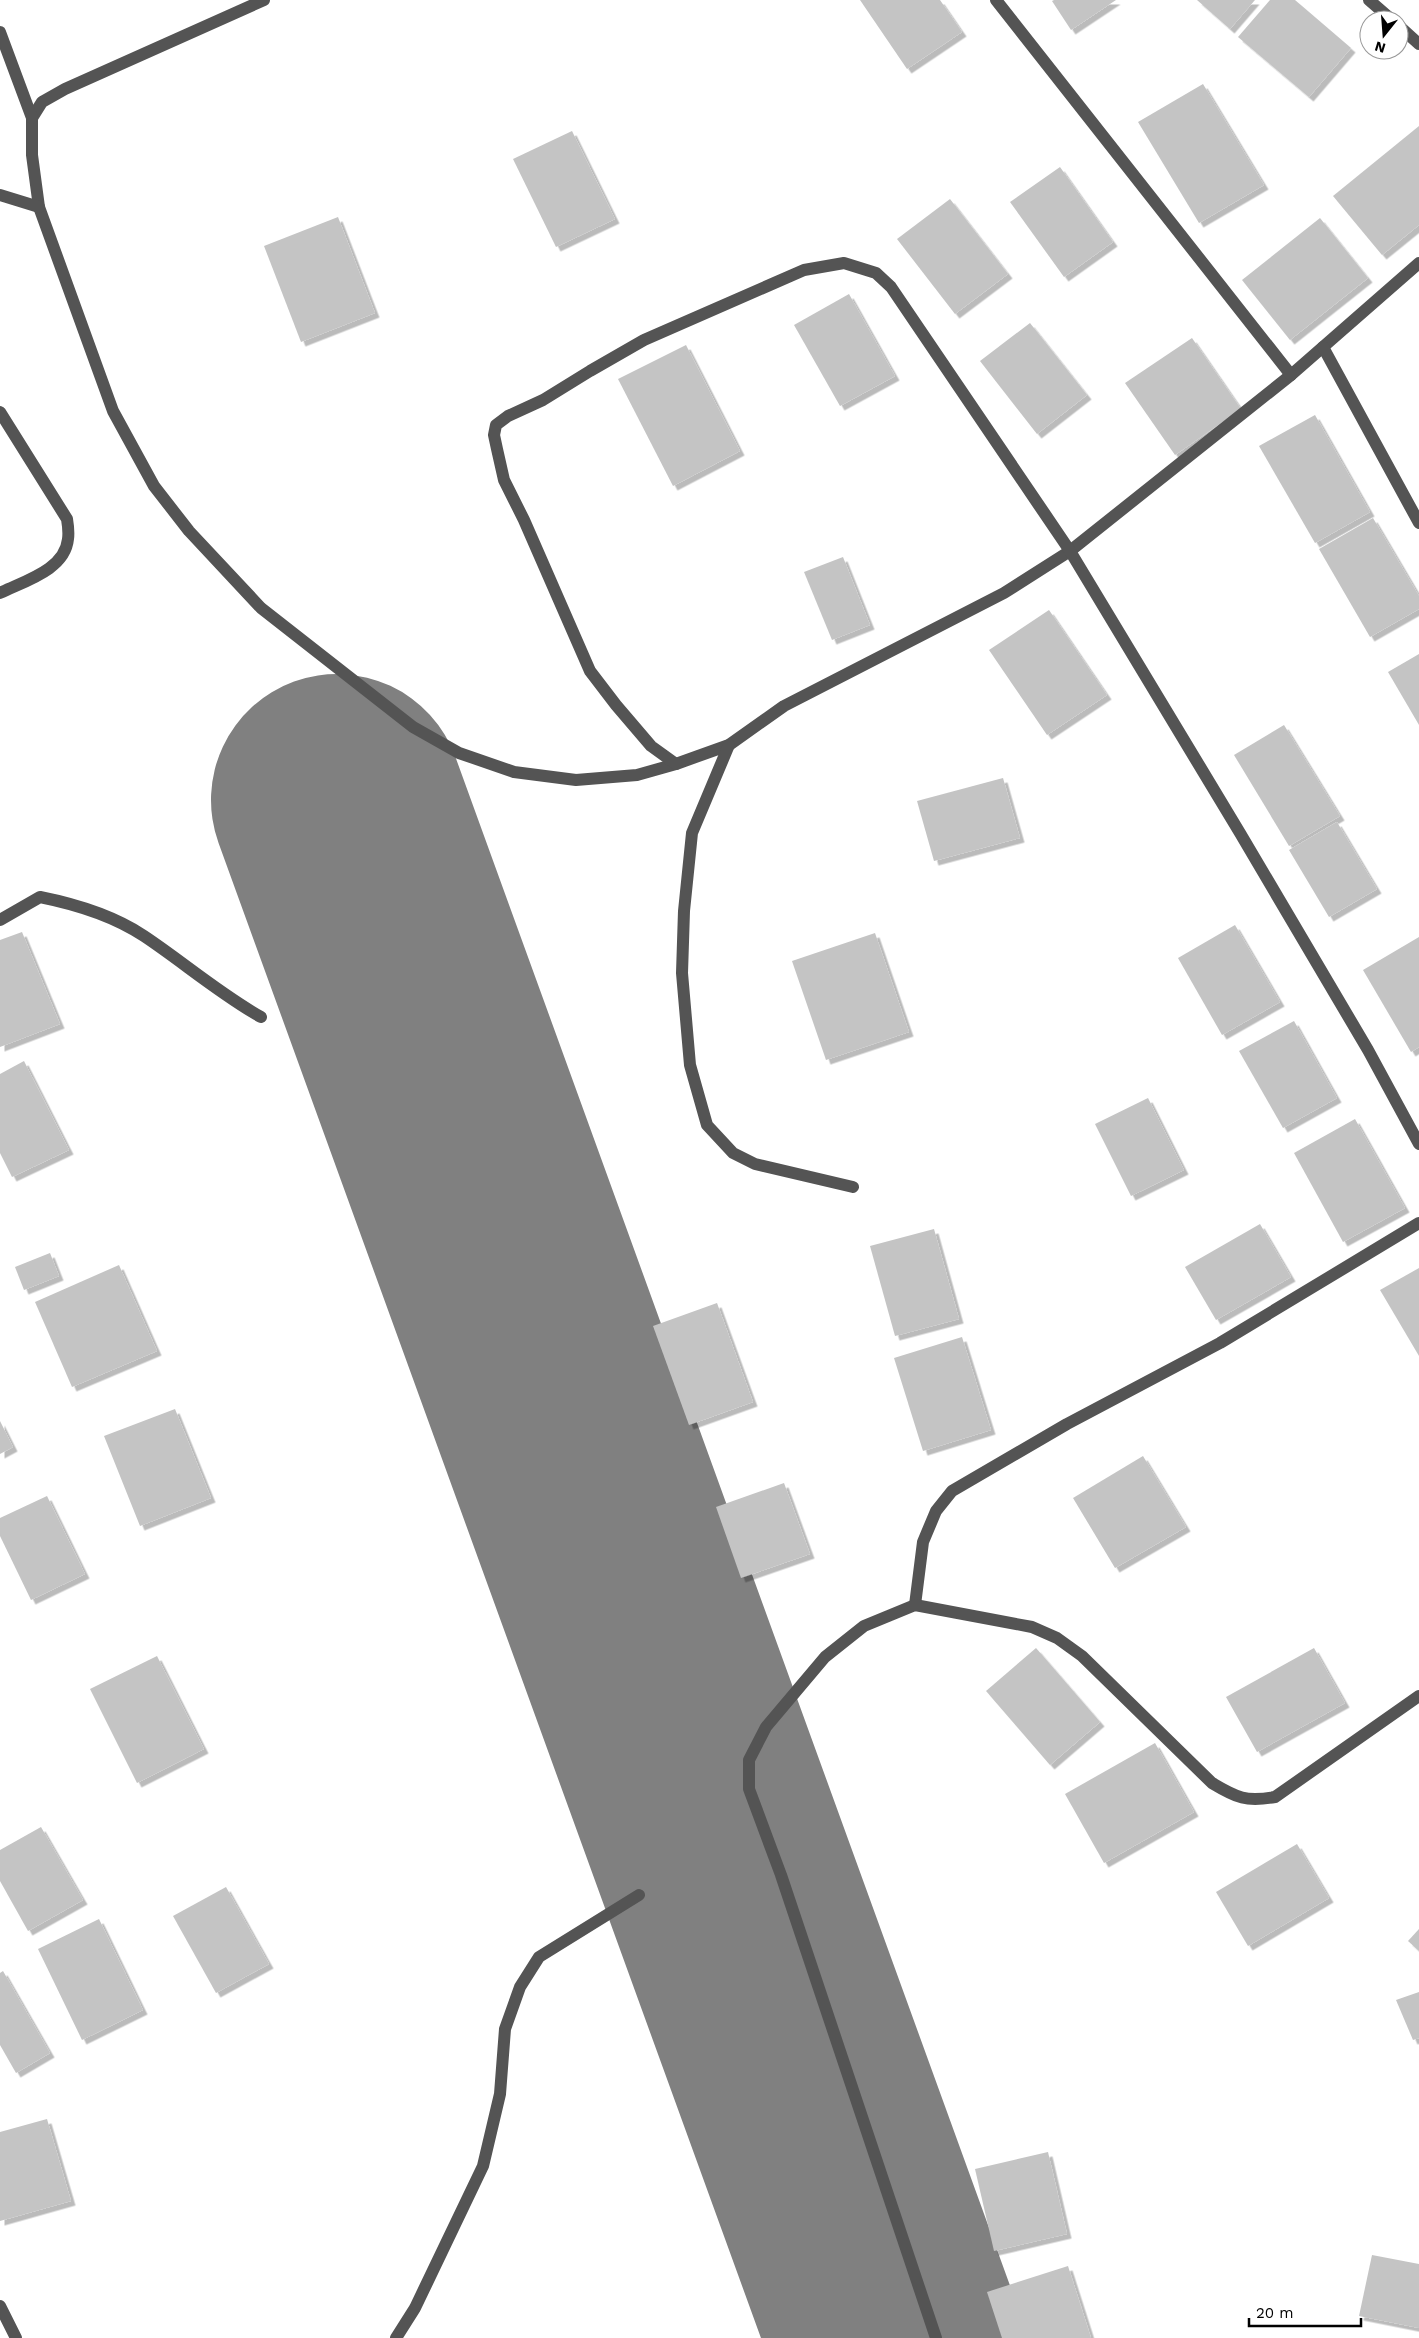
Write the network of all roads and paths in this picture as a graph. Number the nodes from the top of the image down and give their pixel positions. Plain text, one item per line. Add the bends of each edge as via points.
1 (264, 0) edge
2 (996, 0) edge
3 (1370, 0) edge
4 (1381, 10) edge
5 (0, 32) edge
6 (1409, 35) edge
7 (1419, 44) edge
8 (32, 118) junction
9 (0, 195) edge
10 (39, 207) junction
11 (1419, 263) edge
12 (1323, 347) junction
13 (1291, 375) junction
14 (0, 412) edge
15 (1419, 523) edge
16 (1070, 551) junction
17 (0, 593) edge
18 (729, 745) junction
19 (676, 764) junction
20 (0, 920) edge
21 (261, 1018) dead end
22 (1419, 1144) edge
23 (853, 1187) dead end
24 (1419, 1223) edge
25 (914, 1605) junction
26 (1419, 1696) edge
27 (639, 1895) dead end
28 (0, 2306) edge
29 (16, 2338) edge
30 (396, 2338) edge
31 (936, 2338) edge

1 - 8 street via 65,89 42,102
2 - 13 street
3 - 4 street
5 - 8 street
6 - 7 street
8 - 10 street via 32,155
9 - 10 street
10 - 19 street via 113,411 154,486 189,531 261,608 413,727 459,753 514,772 576,780 637,775
11 - 12 street
12 - 13 street
12 - 15 street
13 - 16 street
14 - 17 street via 68,519 68,540 56,564
16 - 18 street via 1004,593 784,706
16 - 19 street via 891,287 876,273 844,263 804,270 636,345 543,400 508,416 496,425 494,435 504,480 590,671 651,746
16 - 22 street via 1368,1050
18 - 19 street
18 - 23 street via 692,833 682,973 690,1065 707,1125 733,1153 755,1164
20 - 21 street via 40,897 80,906 143,935
24 - 25 street via 1220,1343 1067,1424 952,1491 936,1511 923,1542
25 - 26 street via 1032,1627 1057,1638 1082,1656 1212,1783 1233,1796 1254,1801 1275,1797
25 - 31 street via 864,1626 825,1657 766,1727 749,1760 748,1788 782,1875
27 - 30 street via 539,1957 520,1987 505,2029 500,2094 483,2166 423,2292
28 - 29 street

